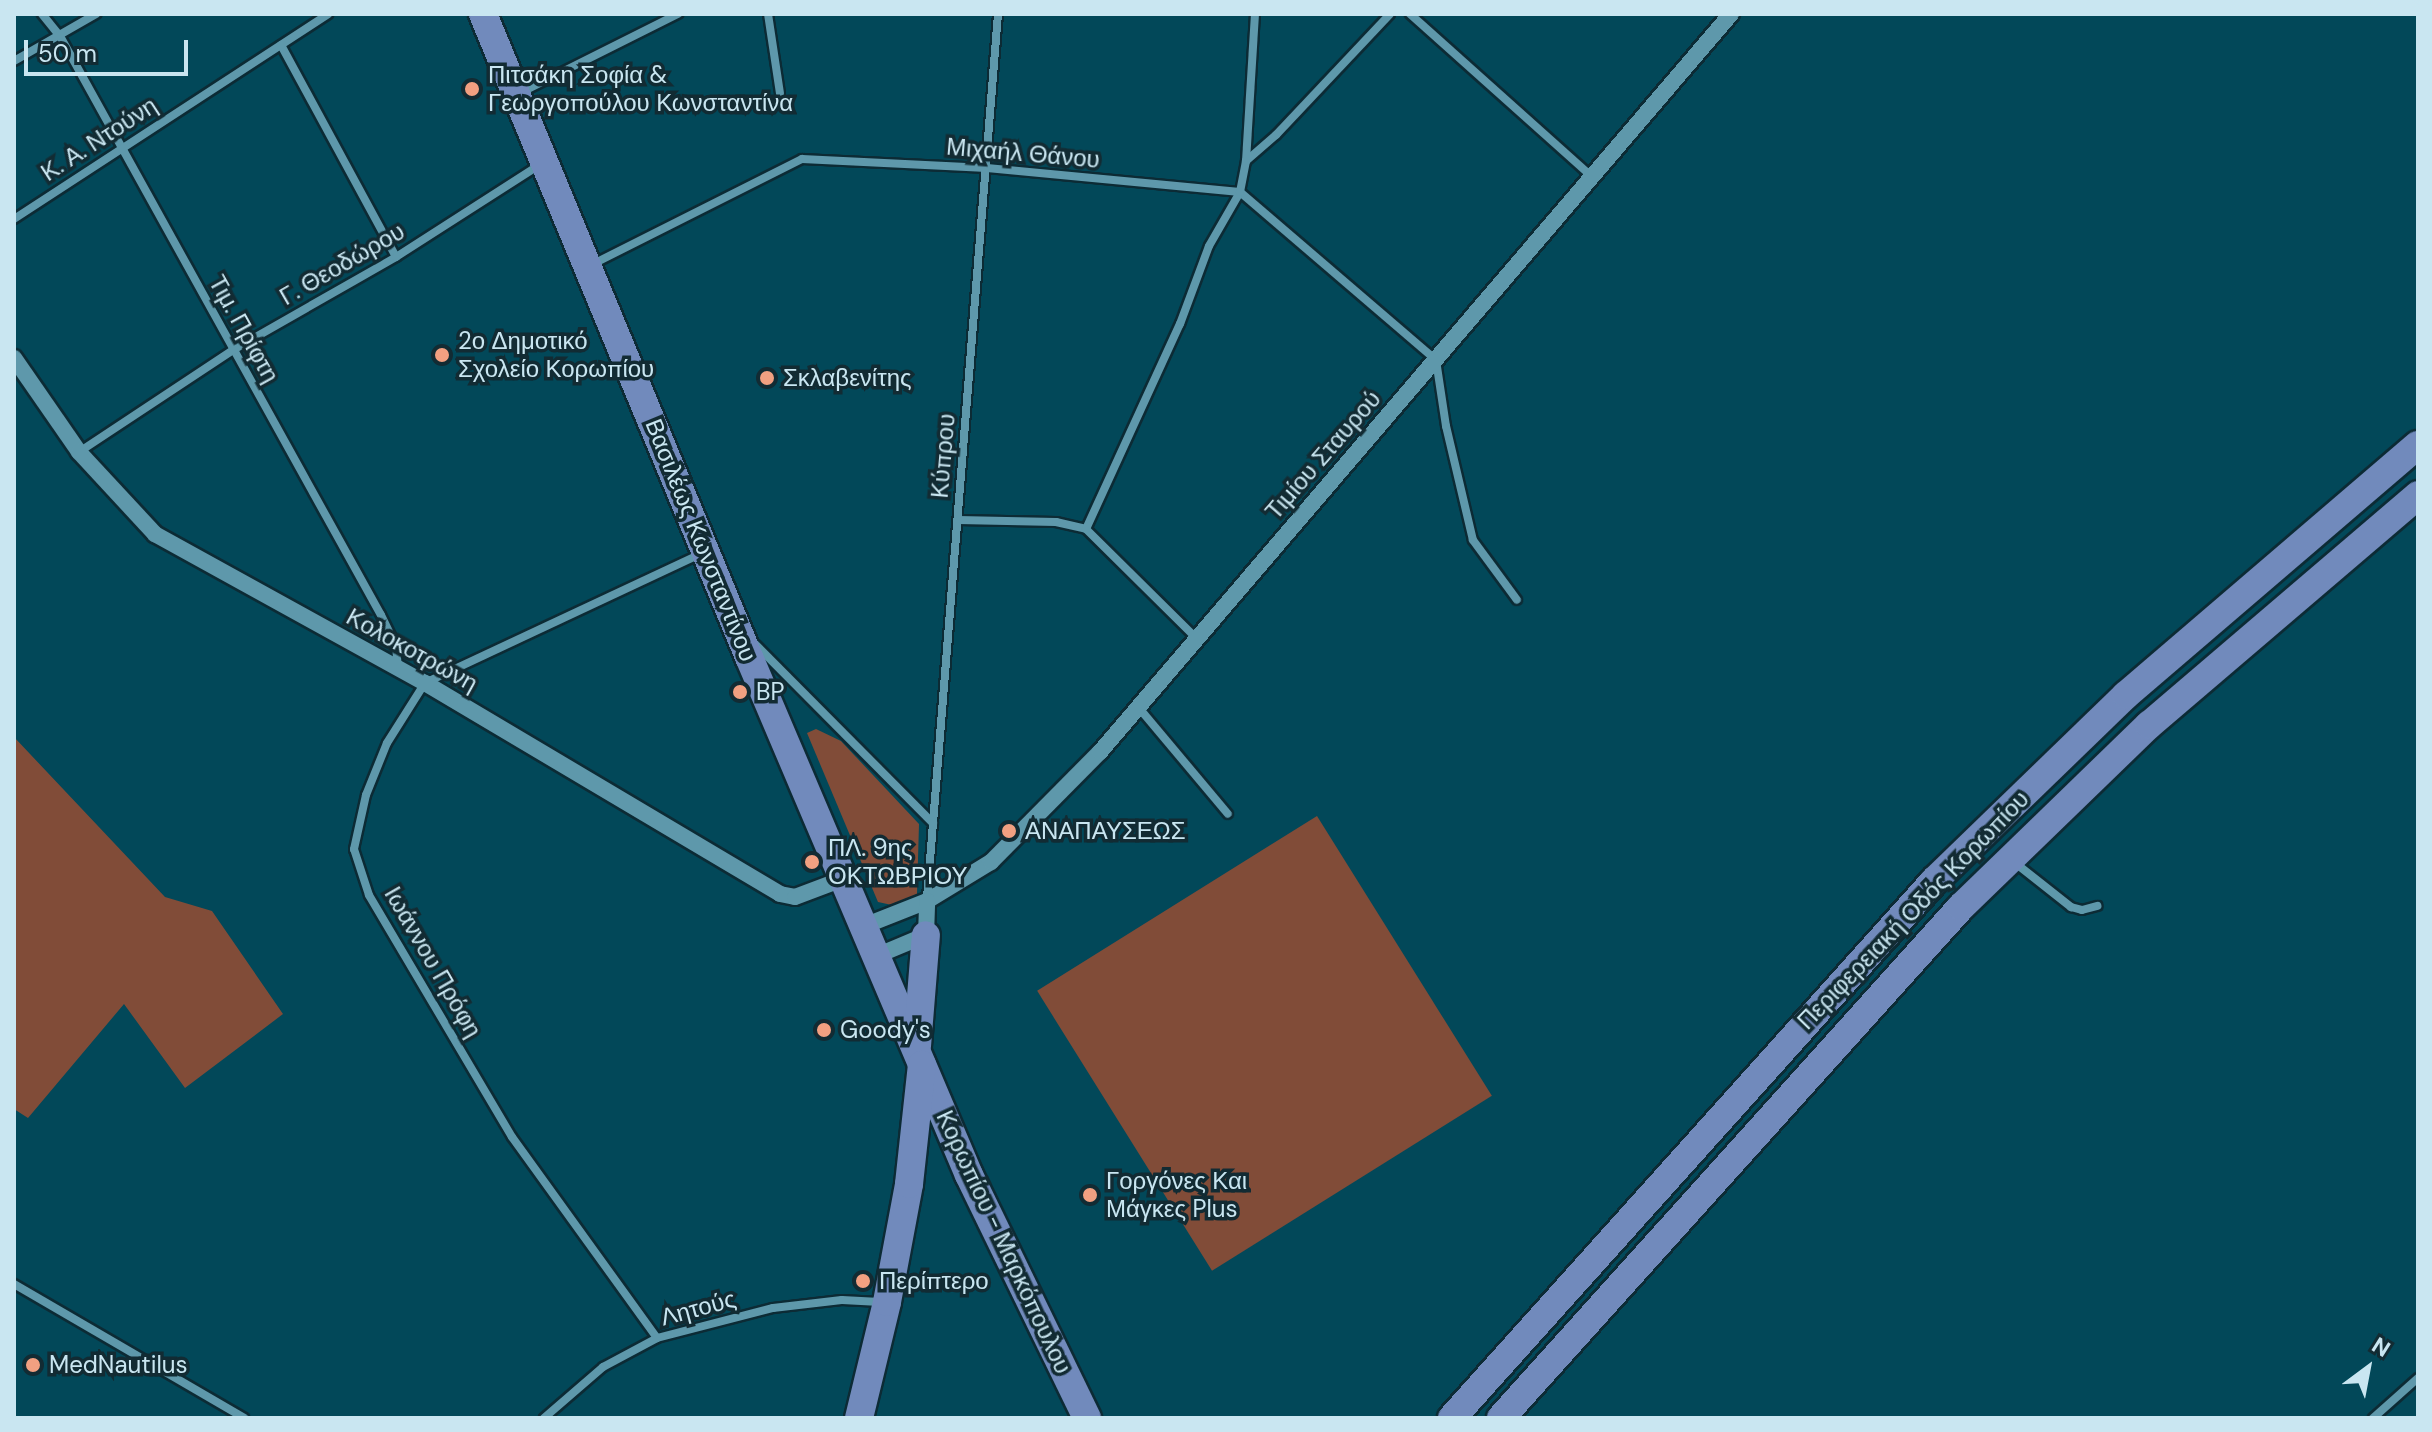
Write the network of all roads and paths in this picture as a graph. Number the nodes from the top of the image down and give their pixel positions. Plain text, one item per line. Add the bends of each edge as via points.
1 (42, 14) edge
2 (96, 14) edge
3 (328, 14) edge
4 (483, 14) edge
5 (678, 14) edge
6 (768, 14) edge
7 (998, 14) edge
8 (1255, 14) edge
9 (1390, 14) edge
10 (1410, 14) edge
11 (1731, 14) edge
12 (60, 36) junction
13 (281, 45) junction
14 (14, 61) edge
15 (780, 93) dead end
16 (515, 95) junction
17 (121, 148) junction
18 (1246, 161) junction
19 (545, 162) junction
20 (987, 168) junction
21 (1591, 176) junction
22 (1240, 192) junction
23 (14, 219) edge
24 (396, 257) junction
25 (588, 267) junction
26 (233, 350) junction
27 (14, 358) edge
28 (1436, 360) junction
29 (2418, 445) edge
30 (79, 452) junction
31 (2418, 495) edge
32 (958, 520) junction
33 (1086, 529) junction
34 (706, 551) junction
35 (1517, 600) dead end
36 (737, 626) junction
37 (1197, 639) junction
38 (398, 668) junction
39 (425, 683) junction
40 (1138, 707) junction
41 (1228, 814) dead end
42 (933, 823) junction
43 (2010, 859) junction
44 (843, 879) junction
45 (927, 901) junction
46 (2097, 906) dead end
47 (864, 926) junction
48 (926, 935) junction
49 (876, 956) junction
50 (920, 1058) junction
51 (14, 1284) edge
52 (887, 1302) junction
53 (657, 1338) junction
54 (2418, 1378) edge
55 (244, 1418) edge
56 (544, 1418) edge
57 (859, 1418) edge
58 (1087, 1418) edge
59 (1452, 1418) edge
60 (1501, 1418) edge
61 (2373, 1418) edge

1 - 12 street, Τιμ. Πρίφτη
2 - 12 street
3 - 13 street, Κ. Α. Ντούνη
4 - 16 main road, Βασιλέως Κωνσταντίνου
5 - 16 street
6 - 15 street
7 - 20 street, Κύπρου
8 - 18 street
9 - 18 street
10 - 21 street
11 - 21 street, Τιμίου Σταυρού
12 - 14 street
12 - 17 street, Τιμ. Πρίφτη
13 - 17 street, Κ. Α. Ντούνη
13 - 24 street
16 - 19 main road, Βασιλέως Κωνσταντίνου
17 - 23 street, Κ. Α. Ντούνη
17 - 26 street, Τιμ. Πρίφτη
18 - 22 street
19 - 24 street, Γ. Θεοδώρου
19 - 25 main road, Βασιλέως Κωνσταντίνου
20 - 22 street, Μιχαήλ Θάνου
20 - 25 street, Μιχαήλ Θάνου via 802,159
20 - 32 street, Κύπρου
21 - 28 street, Τιμίου Σταυρού
22 - 28 street
22 - 33 street via 1209,246 1180,324
24 - 26 street, Γ. Θεοδώρου
25 - 34 main road, Βασιλέως Κωνσταντίνου
26 - 30 street, Γ. Θεοδώρου
26 - 38 street, Τιμ. Πρίφτη via 381,615 396,646
27 - 30 street, Κολοκοτρώνη
28 - 35 street via 1473,540
28 - 37 street, Τιμίου Σταυρού
29 - 59 main road, Περιφερειακή Οδός Κορωπίου via 2126,695 1934,881
30 - 38 street, Κολοκοτρώνη via 155,534
31 - 43 main road, Περιφερειακή Οδός Κορωπίου via 2149,725
32 - 33 street via 1056,522
32 - 42 street, Κύπρου
33 - 37 street
34 - 36 main road, Βασιλέως Κωνσταντίνου
34 - 39 street
36 - 42 street
36 - 44 main road, Βασιλέως Κωνσταντίνου
37 - 40 street, Τιμίου Σταυρού
38 - 39 street, Κολοκοτρώνη
39 - 44 street, Κολοκοτρώνη via 780,894 795,897
39 - 53 street, Ιωάννου Πρόφη via 387,743 366,795 354,849 369,895 512,1137
40 - 41 street
40 - 45 street, Τιμίου Σταυρού via 991,862
42 - 45 street, Κύπρου
43 - 46 street via 2071,907
43 - 60 main road, Περιφερειακή Οδός Κορωπίου via 1848,1029
44 - 47 main road, Βασιλέως Κωνσταντίνου
45 - 47 street, Τιμίου Σταυρού
45 - 48 street
47 - 49 main road, Βασιλέως Κωνσταντίνου
48 - 49 street
48 - 50 main road
49 - 50 main road, Βασιλέως Κωνσταντίνου
50 - 52 main road via 909,1184
50 - 58 main road, Κορωπίου - Μαρκόπουλου via 969,1175
51 - 55 street
52 - 53 street, Λητούς via 842,1300 773,1308
52 - 57 main road
53 - 56 street, Λητούς via 603,1367
54 - 61 street

